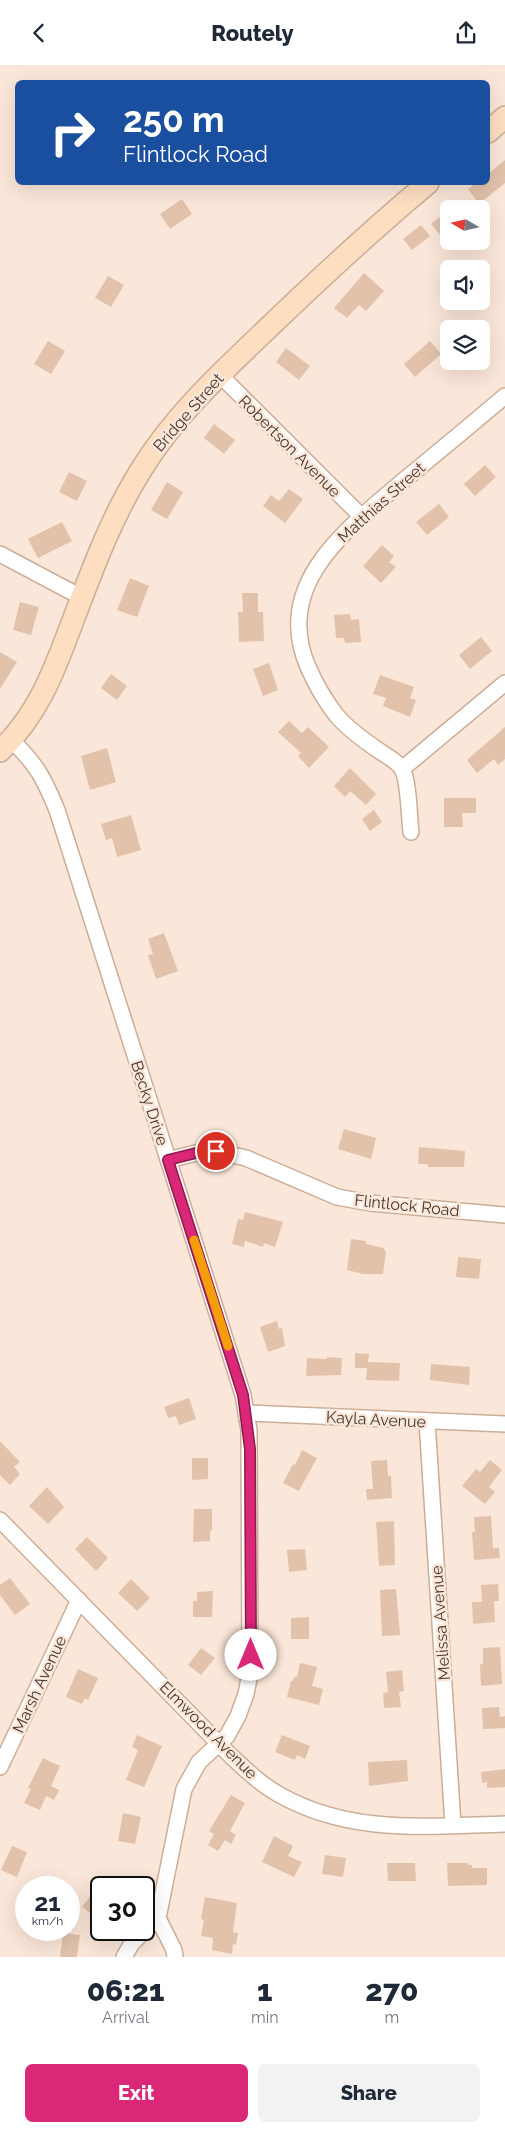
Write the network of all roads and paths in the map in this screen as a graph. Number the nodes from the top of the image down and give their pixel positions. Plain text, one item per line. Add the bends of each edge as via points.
1 (505, 117) edge
2 (490, 130) edge
3 (426, 185) edge
4 (220, 375) junction
5 (505, 396) edge
6 (361, 516) junction
7 (0, 554) edge
8 (82, 597) junction
9 (505, 683) edge
10 (6, 746) edge
11 (402, 769) junction
12 (411, 832) dead end
13 (168, 1160) junction
14 (505, 1215) edge
15 (246, 1413) junction
16 (427, 1421) junction
17 (505, 1424) edge
18 (0, 1520) edge
19 (79, 1600) junction
20 (219, 1743) junction
21 (0, 1767) edge
22 (505, 1824) edge
23 (453, 1825) junction
24 (158, 1918) junction
25 (124, 1957) edge
26 (175, 1957) edge

1 - 2 street
3 - 4 street, Bridge Street via 369,233
4 - 6 street, Robertson Avenue
4 - 8 street, Bridge Street via 172,426 140,471 112,524
5 - 6 street, Matthias Street
6 - 11 street, Matthias Street via 326,553 307,581 299,611 300,643 322,697 339,717
7 - 8 street
8 - 10 street, Bridge Street via 46,689 27,721
9 - 11 street
10 - 13 street, Becky Drive via 37,766 57,810
11 - 12 street
13 - 14 street, Flintlock Road via 216,1151 253,1161 337,1197
13 - 15 street, Becky Drive via 241,1387
15 - 16 street, Kayla Avenue
15 - 20 street, Becky Drive via 250,1449 250,1674 238,1716 227,1736
16 - 17 street, Kayla Avenue
16 - 23 street, Melissa Avenue
18 - 19 street, Elmwood Avenue
19 - 20 street, Elmwood Avenue
19 - 21 street, Marsh Avenue
20 - 23 street, Elmwood Avenue via 246,1770 279,1795 321,1814 366,1825
20 - 24 street, Becky Drive via 199,1762 184,1789
22 - 23 street, Elmwood Avenue
24 - 25 street via 132,1943
24 - 26 street

